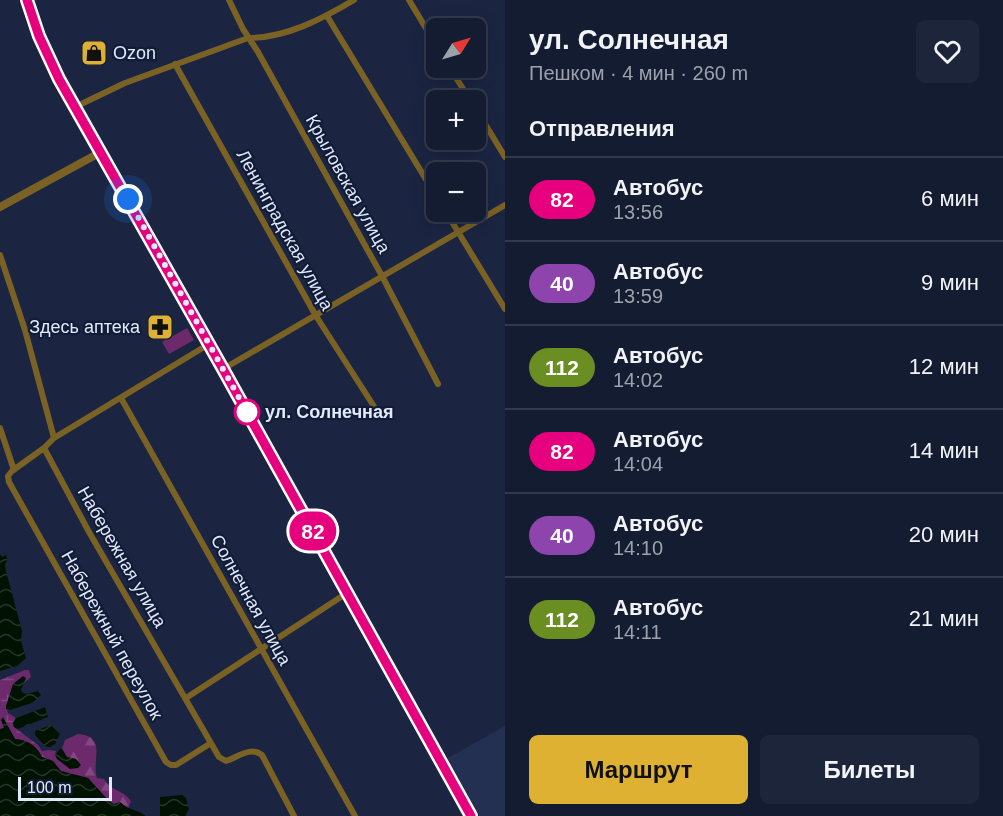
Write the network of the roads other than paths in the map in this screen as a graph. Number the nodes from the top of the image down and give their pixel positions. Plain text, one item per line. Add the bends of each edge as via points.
1 (27, 0) edge
2 (230, 0) edge
3 (354, 0) edge
4 (409, 0) edge
5 (327, 16) junction
6 (426, 28) edge
7 (248, 38) junction
8 (175, 64) junction
9 (75, 107) junction
10 (486, 126) edge
11 (101, 152) junction
12 (505, 157) edge
13 (426, 179) edge
14 (505, 205) edge
15 (0, 207) edge
16 (452, 222) edge
17 (458, 232) junction
18 (0, 255) edge
19 (382, 276) junction
20 (505, 309) edge
21 (316, 316) junction
22 (209, 344) junction
23 (223, 369) junction
24 (438, 384) dead end
25 (122, 398) junction
26 (375, 408) dead end
27 (0, 428) edge
28 (54, 438) junction
29 (44, 448) junction
30 (14, 470) junction
31 (347, 593) junction
32 (261, 647) junction
33 (186, 698) junction
34 (211, 743) junction
35 (294, 816) edge
36 (355, 816) edge
37 (471, 816) edge

1 - 9 street via 46,54
2 - 7 street, Крыловская улица
3 - 5 street
4 - 6 street
5 - 7 street via 282,34
5 - 13 street
7 - 8 street
7 - 19 street, Крыловская улица
8 - 9 street
8 - 21 street, Ленинградская улица
9 - 11 street
10 - 12 street
11 - 15 street
11 - 22 street
14 - 17 street
16 - 17 street
17 - 19 street
17 - 20 street
18 - 28 street
19 - 21 street
19 - 24 street, Крыловская улица
21 - 23 street
21 - 26 street, Ленинградская улица
22 - 23 street
22 - 25 street
23 - 31 street
25 - 28 street
25 - 32 street, Солнечная улица
27 - 30 street
28 - 29 street
29 - 30 street
29 - 33 street, Набережная улица
30 - 34 street, Набережный переулок via 8,476 9,482 166,762 176,765
31 - 32 street
31 - 37 street
32 - 33 street
32 - 36 street, Солнечная улица
33 - 34 street, Набережная улица
34 - 35 street, Набережная улица via 226,761 258,752

